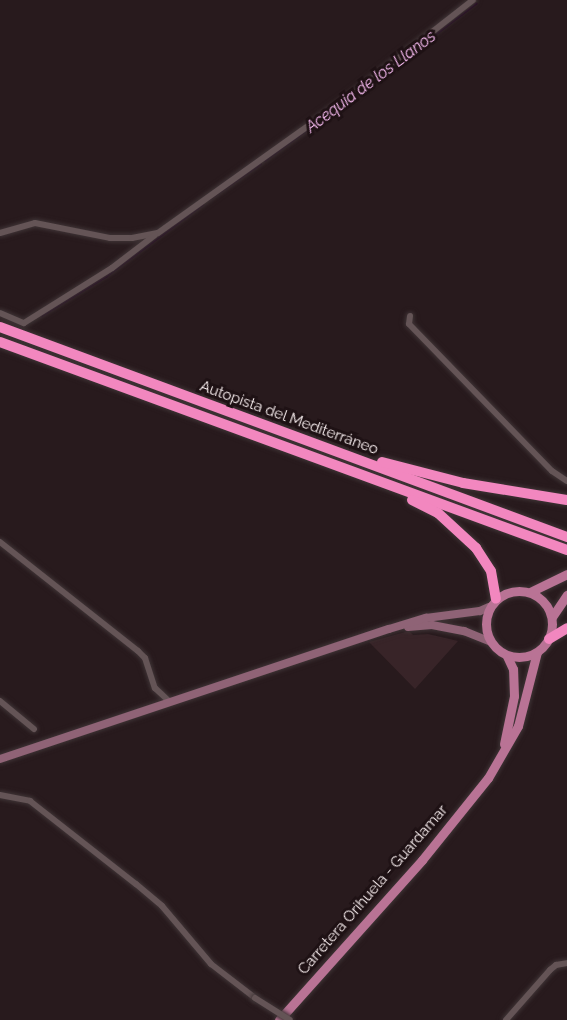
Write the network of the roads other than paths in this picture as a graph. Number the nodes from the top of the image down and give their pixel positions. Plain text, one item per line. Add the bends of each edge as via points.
1 (473, 0) edge
2 (0, 232) edge
3 (158, 232) junction
4 (0, 313) edge
5 (410, 316) dead end
6 (0, 327) edge
7 (0, 342) edge
8 (302, 453) junction
9 (345, 455) junction
10 (567, 481) edge
11 (567, 501) edge
12 (567, 537) edge
13 (0, 542) edge
14 (565, 550) edge
15 (567, 574) edge
16 (530, 592) junction
17 (567, 595) edge
18 (493, 603) junction
19 (552, 617) junction
20 (389, 628) junction
21 (567, 628) edge
22 (549, 639) junction
23 (489, 641) junction
24 (537, 652) junction
25 (507, 656) junction
26 (0, 701) edge
27 (170, 702) junction
28 (34, 729) dead end
29 (0, 759) edge
30 (488, 778) junction
31 (0, 795) edge
32 (567, 963) edge
33 (279, 1020) edge
34 (290, 1020) edge
35 (506, 1020) edge

1 - 3 street via 354,93
2 - 3 street via 35,223 110,238
3 - 4 street via 112,268 24,323
5 - 10 street via 409,324 552,471
6 - 9 highway, Autopista del Mediterráneo
7 - 8 highway, Autopista del Mediterráneo
8 - 14 highway, Autopista del Mediterráneo
8 - 18 highway via 438,513 476,548 491,571
9 - 11 highway via 463,483
9 - 12 highway, Autopista del Mediterráneo
13 - 27 street via 138,651 145,658 155,688
15 - 16 main road
16 - 18 main road via 518,591
16 - 19 main road
17 - 19 main road
18 - 20 main road via 480,611 426,618
18 - 23 main road via 485,630
19 - 22 main road
20 - 23 main road via 432,625
20 - 27 main road
21 - 22 highway
22 - 24 main road
23 - 25 main road
24 - 25 main road via 522,658
24 - 30 main road, Carretera Orihuela - Guardamar via 518,726
25 - 30 main road, Carretera Orihuela - Guardamar via 513,669 513,704 502,748
26 - 28 street
27 - 29 main road
30 - 33 main road, Carretera Orihuela - Guardamar via 422,860
31 - 34 street, bridge via 30,801 162,906 211,964
32 - 35 street via 550,970

